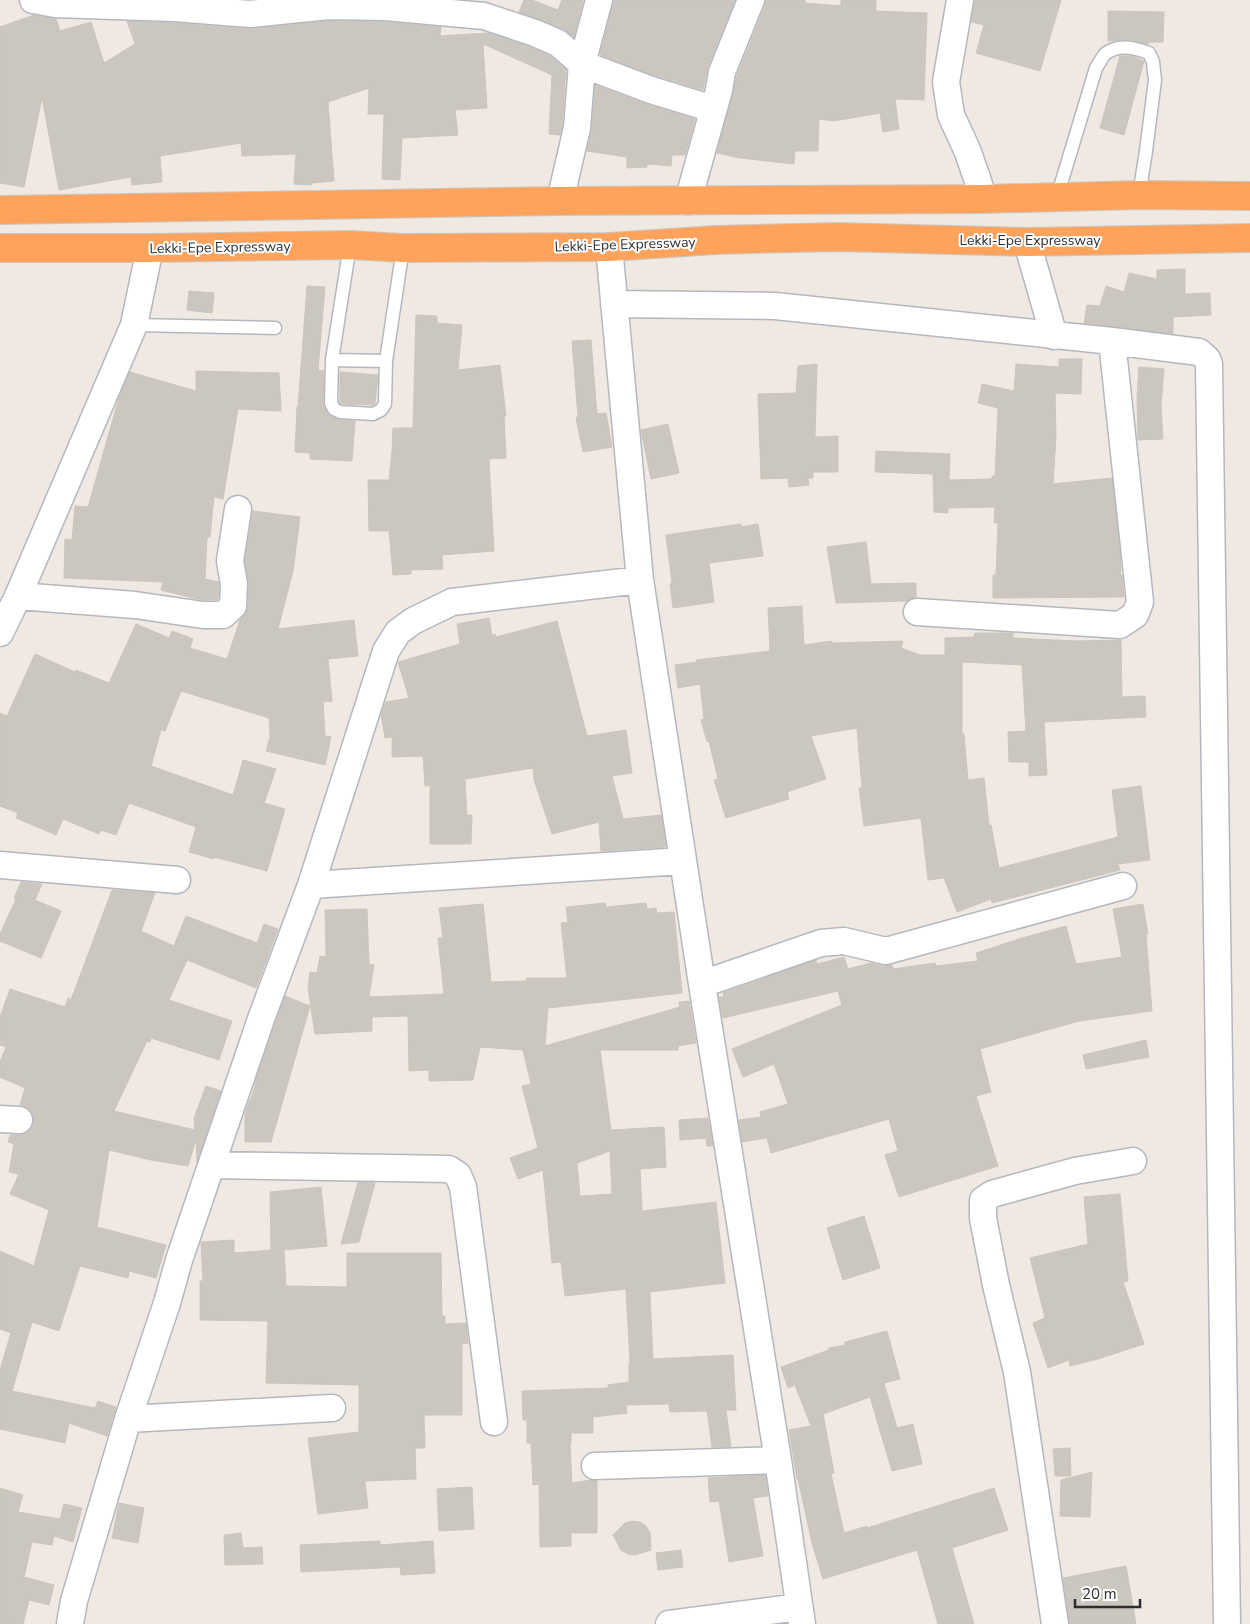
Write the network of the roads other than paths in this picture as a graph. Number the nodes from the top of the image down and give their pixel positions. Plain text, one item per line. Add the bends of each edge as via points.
1 (33, 0) edge
2 (599, 0) edge
3 (752, 0) edge
4 (960, 0) edge
5 (386, 3) edge
6 (582, 64) junction
7 (713, 109) junction
8 (1138, 195) junction
9 (1250, 196) edge
10 (1057, 197) junction
11 (984, 199) junction
12 (560, 201) junction
13 (688, 201) junction
14 (2, 207) edge
15 (1250, 238) edge
16 (1027, 242) junction
17 (350, 245) junction
18 (609, 247) junction
19 (0, 248) edge
20 (150, 248) junction
21 (403, 248) junction
22 (614, 304) junction
23 (134, 325) junction
24 (276, 328) dead end
25 (1054, 336) junction
26 (1112, 341) junction
27 (332, 360) junction
28 (386, 361) junction
29 (238, 509) dead end
30 (640, 580) junction
31 (18, 596) junction
32 (917, 612) dead end
33 (0, 633) edge
34 (683, 861) junction
35 (0, 865) edge
36 (177, 880) dead end
37 (311, 885) junction
38 (1124, 886) dead end
39 (702, 984) junction
40 (1133, 1160) dead end
41 (212, 1165) junction
42 (332, 1408) dead end
43 (128, 1419) junction
44 (494, 1422) dead end
45 (778, 1460) junction
46 (595, 1466) dead end
47 (801, 1615) edge
48 (70, 1624) edge
49 (668, 1624) edge
50 (1055, 1624) edge
51 (1227, 1624) edge

1 - 5 street via 55,4 250,14
2 - 6 street
3 - 7 street via 722,72
4 - 11 street via 946,82 951,115
5 - 6 street via 484,16 558,43
6 - 7 street
6 - 12 street via 577,128
7 - 13 street
8 - 9 highway
8 - 10 highway
8 - 10 lane via 1155,72 1149,53 1119,48 1105,54 1096,68
10 - 11 highway
11 - 13 highway
12 - 13 highway
12 - 14 highway
15 - 16 highway, Lekki-Epe Expressway
16 - 18 highway, Lekki-Epe Expressway via 838,237
16 - 25 street
17 - 20 highway, Lekki-Epe Expressway
17 - 21 highway, Lekki-Epe Expressway
17 - 27 lane
18 - 21 highway, Lekki-Epe Expressway
18 - 22 street
19 - 20 highway, Lekki-Epe Expressway
20 - 23 street
21 - 28 lane
22 - 25 street via 775,306
22 - 30 street
23 - 24 lane
23 - 31 street
25 - 26 street
26 - 32 street via 1140,602 1135,615 1120,625
26 - 51 street via 1199,352 1209,364
27 - 28 lane
27 - 28 lane via 331,403 334,409 373,414 386,404
29 - 31 street via 230,561 233,606 223,615
30 - 34 street
30 - 37 street via 452,602 398,632 386,651
31 - 33 street
34 - 37 street
34 - 39 street
35 - 36 street
37 - 41 street
38 - 39 street via 886,952 844,941 821,943
39 - 45 street
40 - 50 street via 1076,1170 992,1194 983,1200 983,1218 996,1285 1017,1372
41 - 43 street
41 - 44 street via 449,1169 458,1175 463,1187
42 - 43 street
43 - 48 street
45 - 46 street
45 - 47 street
47 - 49 street

